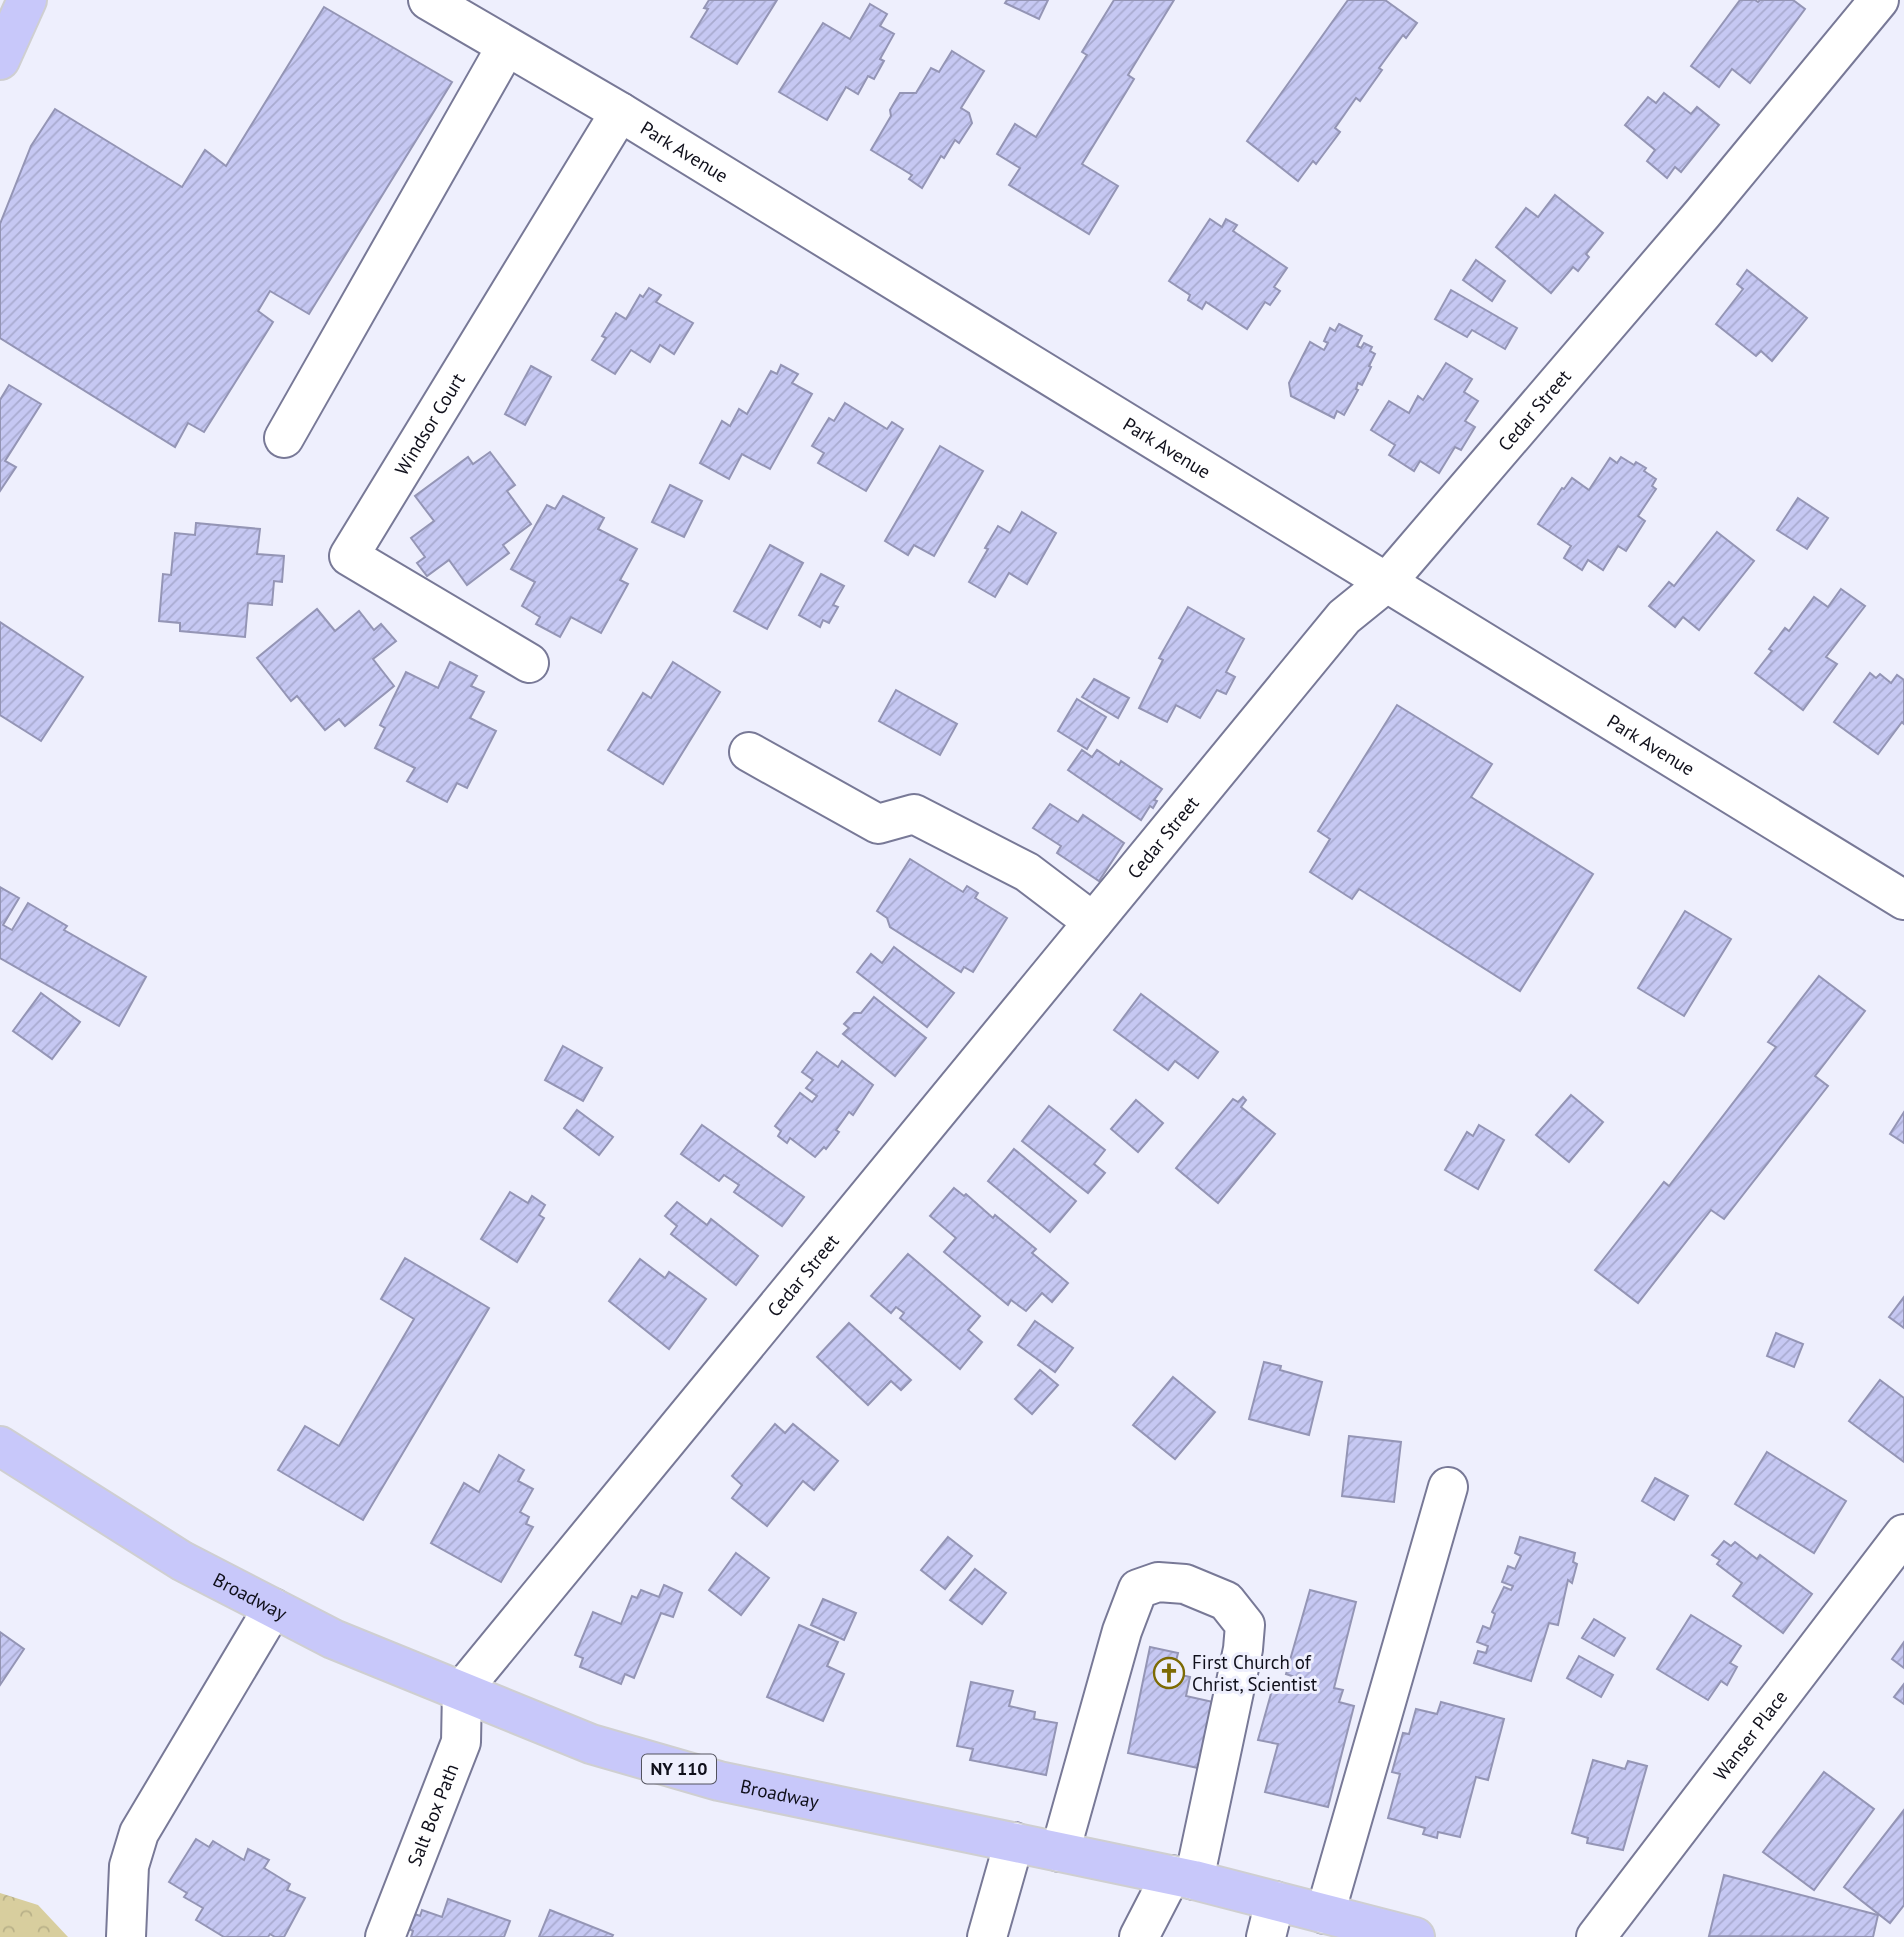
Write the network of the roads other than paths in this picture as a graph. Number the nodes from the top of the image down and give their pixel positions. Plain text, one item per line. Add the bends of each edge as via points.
1 (27, 0) edge
2 (428, 0) edge
3 (1880, 0) edge
4 (506, 47) junction
5 (0, 60) edge
6 (620, 112) junction
7 (284, 438) dead end
8 (1386, 583) junction
9 (529, 663) dead end
10 (750, 752) dead end
11 (1904, 900) edge
12 (1093, 922) junction
13 (0, 1446) edge
14 (1448, 1488) dead end
15 (1904, 1534) edge
16 (273, 1608) junction
17 (462, 1690) junction
18 (1014, 1843) junction
19 (1059, 1852) junction
20 (1183, 1878) junction
21 (1325, 1914) junction
22 (1270, 1919) edge
23 (127, 1937) edge
24 (385, 1937) edge
25 (987, 1937) edge
26 (1139, 1937) edge
27 (1415, 1937) edge
28 (1596, 1937) edge

1 - 5 main road
2 - 4 street, Park Avenue
3 - 8 street, Cedar Street
4 - 6 street, Park Avenue
4 - 7 street
6 - 8 street, Park Avenue
6 - 9 street, Windsor Court via 349,556
8 - 11 street, Park Avenue
8 - 12 street, Cedar Street via 1344,617
10 - 12 street via 878,824 914,814 1027,872
12 - 17 street, Cedar Street
13 - 16 main road, Broadway / NY 110 via 182,1561
14 - 21 street
15 - 28 street, Wanser Place
16 - 17 main road, Broadway / NY 110 via 333,1639
16 - 23 street via 139,1833 129,1867
17 - 18 main road, Broadway / NY 110 via 592,1744 719,1781
17 - 24 street, Salt Box Path via 461,1742
18 - 19 main road, Broadway / NY 110
18 - 25 street
19 - 20 main road, Broadway / NY 110
19 - 20 street via 1138,1589 1158,1582 1185,1584 1226,1601 1245,1625 1243,1649
20 - 22 main road, Broadway / NY 110
20 - 26 street
21 - 22 main road, Broadway / NY 110
21 - 27 main road, Broadway / NY 110

